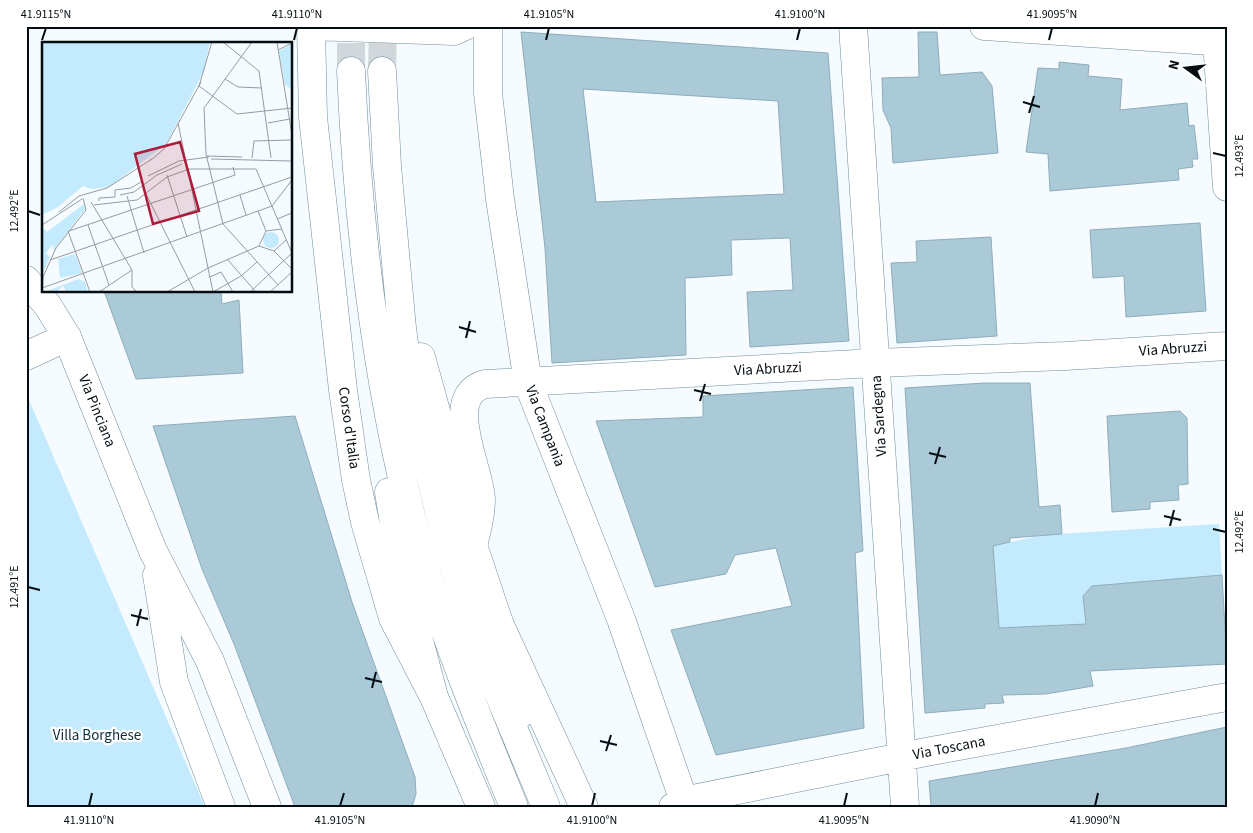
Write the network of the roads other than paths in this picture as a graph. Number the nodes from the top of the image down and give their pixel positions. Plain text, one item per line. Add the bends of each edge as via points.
1 (311, 26) edge
2 (464, 26) edge
3 (488, 26) edge
4 (853, 26) edge
5 (984, 26) edge
6 (1220, 37) edge
7 (351, 71) tunnel mouth
8 (382, 72) tunnel mouth
9 (1227, 187) edge
10 (398, 271) junction
11 (26, 280) edge
12 (67, 337) junction
13 (1227, 346) edge
14 (26, 356) edge
15 (875, 363) junction
16 (528, 383) junction
17 (384, 389) junction
18 (473, 546) junction
19 (153, 551) junction
20 (499, 623) junction
21 (434, 697) junction
22 (1227, 697) edge
23 (901, 757) junction
24 (536, 781) junction
25 (681, 805) edge
26 (221, 807) edge
27 (267, 807) edge
28 (481, 807) edge
29 (514, 807) edge
30 (546, 807) edge
31 (584, 807) edge
32 (904, 807) edge

1 - 2 street via 454,31
1 - 21 street, Corso d'Italia via 313,117 342,390 356,480 392,618
3 - 16 street, Via Campania via 488,93 500,199
4 - 15 street, Via Sardegna
5 - 6 street
6 - 9 street
7 - 17 street via 359,192
8 - 10 street via 387,166
10 - 18 street
10 - 24 street via 409,383 446,540 487,669
11 - 12 street, Via Pinciana via 48,306
12 - 14 street
12 - 19 street, Via Pinciana
13 - 15 street, Via Abruzzi
15 - 16 street, Via Abruzzi
15 - 23 street, Via Sardegna
16 - 18 street, Via Abruzzi via 480,385 468,394 463,405 481,501
16 - 25 street, Via Campania via 621,619
17 - 21 street via 385,452 398,552
17 - 29 street via 419,547 460,675
18 - 20 street
19 - 26 street, Via Pinciana via 174,682
19 - 27 street, Via Pinciana via 210,661
20 - 24 street
20 - 31 street
21 - 28 street, Corso d'Italia
22 - 23 street, Via Toscana
23 - 25 street, Via Toscana
23 - 32 street, Via Sardegna
24 - 30 street

